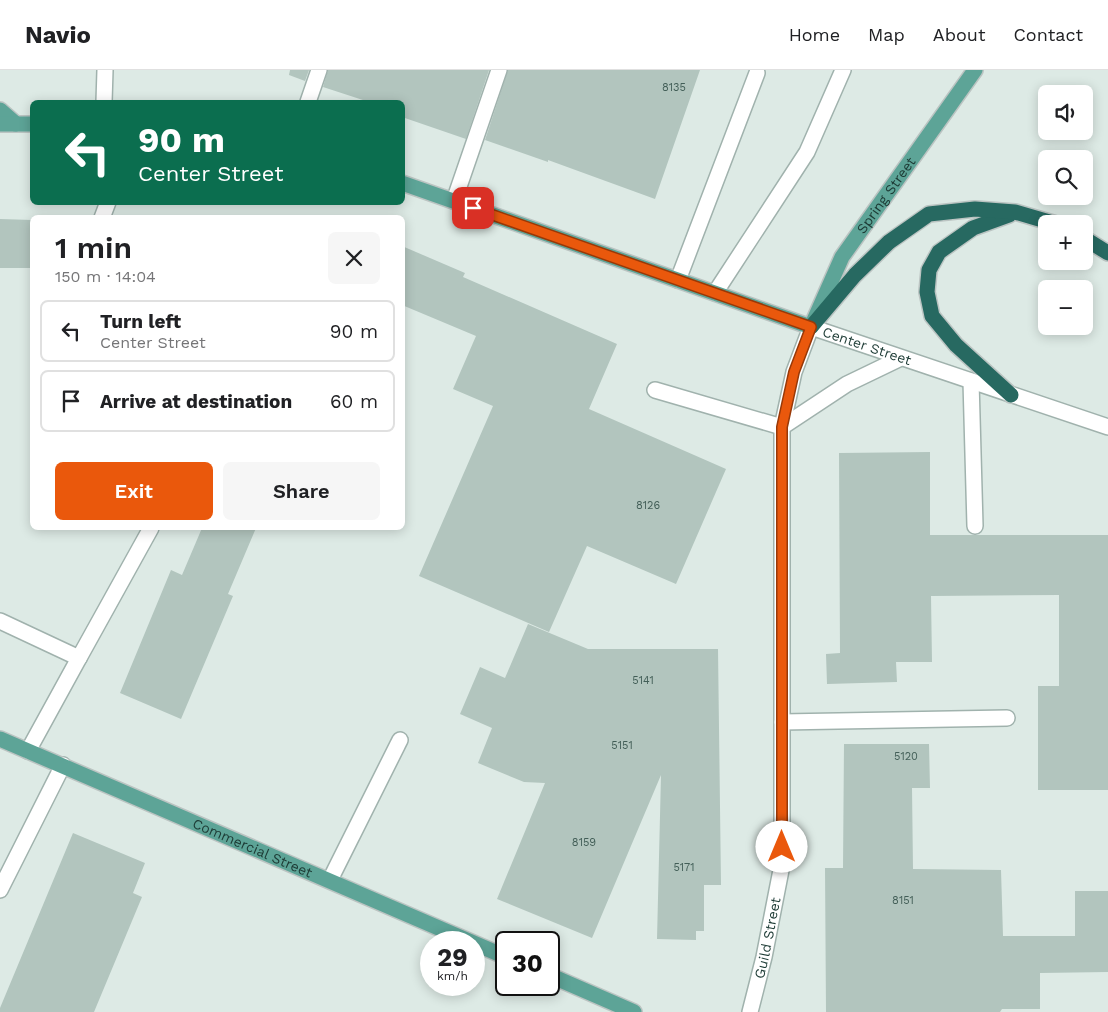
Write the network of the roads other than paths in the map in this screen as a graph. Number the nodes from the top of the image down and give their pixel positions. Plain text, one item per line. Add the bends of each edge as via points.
1 (105, 70) edge
2 (319, 70) edge
3 (499, 70) edge
4 (844, 70) edge
5 (975, 70) edge
6 (757, 73) dead end
7 (104, 100) edge
8 (309, 100) edge
9 (0, 110) edge
10 (0, 124) edge
11 (16, 124) junction
12 (30, 124) edge
13 (405, 184) edge
14 (454, 201) junction
15 (1015, 212) junction
16 (1038, 219) edge
17 (1093, 244) edge
18 (1108, 253) edge
19 (678, 280) junction
20 (715, 293) junction
21 (811, 327) junction
22 (901, 358) junction
23 (971, 381) junction
24 (655, 390) dead end
25 (1011, 394) junction
26 (782, 427) junction
27 (1108, 427) edge
28 (976, 526) dead end
29 (150, 530) edge
30 (0, 621) edge
31 (79, 658) junction
32 (1007, 718) dead end
33 (782, 722) junction
34 (0, 739) edge
35 (400, 740) dead end
36 (28, 751) junction
37 (62, 765) junction
38 (330, 880) junction
39 (0, 890) edge
40 (495, 951) edge
41 (560, 980) edge
42 (634, 1012) edge
43 (750, 1012) edge

1 - 7 street
2 - 8 street
3 - 14 street
4 - 20 street via 807,152
5 - 21 main road, Spring Street via 842,257
6 - 19 street
9 - 11 main road
10 - 11 main road
11 - 12 main road
13 - 14 main road, Center Street
14 - 19 main road, Center Street
15 - 16 highway
15 - 21 highway via 975,209 929,214 889,242 855,274
15 - 25 highway via 973,228 939,252 929,270 927,292 932,316 956,345
17 - 18 highway
19 - 20 main road, Center Street
20 - 21 main road, Center Street
21 - 22 street, Center Street
21 - 26 street, Guild Street via 794,372
22 - 23 street, Center Street
22 - 26 street via 847,384
23 - 25 street, Center Street
23 - 28 street
24 - 26 street
25 - 27 street, Center Street
26 - 33 street, Guild Street
29 - 31 street
30 - 31 street
31 - 36 street
32 - 33 street
33 - 43 street, Guild Street via 782,865
34 - 36 main road, Commercial Street
35 - 38 street
36 - 37 main road, Commercial Street
37 - 38 main road, Commercial Street
37 - 39 street
38 - 40 main road, Commercial Street
41 - 42 main road

